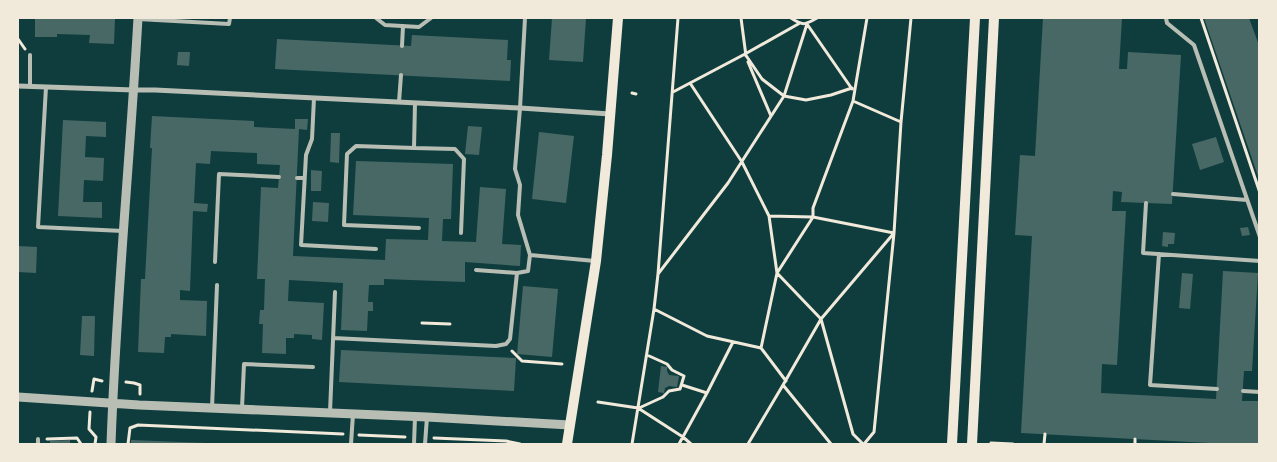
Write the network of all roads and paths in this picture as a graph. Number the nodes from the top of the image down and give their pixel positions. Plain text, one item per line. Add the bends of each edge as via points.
1 (138, 18) edge
2 (230, 18) edge
3 (376, 18) edge
4 (431, 18) edge
5 (525, 18) edge
6 (618, 18) edge
7 (678, 18) edge
8 (741, 18) edge
9 (791, 18) edge
10 (817, 18) edge
11 (867, 18) edge
12 (910, 18) edge
13 (975, 18) edge
14 (994, 18) edge
15 (1166, 18) edge
16 (1201, 18) edge
17 (800, 23) junction
18 (806, 24) junction
19 (403, 26) junction
20 (402, 46) dead end
21 (745, 54) junction
22 (30, 55) dead end
23 (401, 76) dead end
24 (690, 83) junction
25 (18, 86) edge
26 (30, 86) junction
27 (46, 87) junction
28 (852, 88) junction
29 (134, 90) junction
30 (672, 92) junction
31 (855, 93) junction
32 (784, 96) junction
33 (314, 98) junction
34 (853, 101) junction
35 (399, 102) junction
36 (415, 103) junction
37 (520, 108) junction
38 (611, 114) junction
39 (771, 116) junction
40 (901, 122) junction
41 (414, 148) junction
42 (742, 162) junction
43 (279, 177) dead end
44 (297, 178) dead end
45 (304, 178) junction
46 (1260, 193) edge
47 (1173, 194) dead end
48 (1247, 200) junction
49 (1146, 203) dead end
50 (769, 216) junction
51 (813, 217) junction
52 (419, 228) dead end
53 (123, 231) junction
54 (461, 233) dead end
55 (894, 233) junction
56 (1260, 236) edge
57 (376, 249) dead end
58 (530, 254) junction
59 (1158, 254) junction
60 (596, 261) junction
61 (1260, 261) edge
62 (215, 262) dead end
63 (476, 270) dead end
64 (516, 273) junction
65 (777, 273) junction
66 (658, 274) junction
67 (217, 285) dead end
68 (336, 292) dead end
69 (654, 308) junction
70 (821, 319) junction
71 (422, 323) dead end
72 (450, 324) dead end
73 (333, 338) junction
74 (733, 342) junction
75 (506, 344) junction
76 (761, 348) junction
77 (646, 354) junction
78 (562, 364) dead end
79 (313, 368) dead end
80 (786, 380) junction
81 (682, 385) junction
82 (783, 385) junction
83 (1217, 389) dead end
84 (1243, 391) dead end
85 (1260, 392) edge
86 (707, 393) junction
87 (18, 397) edge
88 (598, 402) dead end
89 (113, 403) junction
90 (212, 408) junction
91 (638, 408) junction
92 (242, 409) junction
93 (330, 413) junction
94 (352, 414) junction
95 (415, 416) junction
96 (427, 417) junction
97 (570, 425) junction
98 (352, 434) junction
99 (1045, 434) dead end
100 (96, 436) dead end
101 (683, 436) junction
102 (414, 437) junction
103 (426, 438) junction
104 (38, 439) joint
105 (1135, 439) dead end
106 (991, 443) edge
107 (38, 444) edge
108 (81, 444) edge
109 (95, 444) edge
110 (111, 444) edge
111 (128, 444) edge
112 (352, 444) edge
113 (414, 444) edge
114 (426, 444) edge
115 (520, 444) edge
116 (567, 444) edge
117 (632, 444) edge
118 (679, 444) edge
119 (691, 444) edge
120 (748, 444) edge
121 (831, 444) edge
122 (863, 444) edge
123 (952, 444) edge
124 (972, 444) edge
125 (1013, 444) edge
126 (1044, 444) edge
127 (1134, 444) edge

1 - 2 lane via 229,24
1 - 29 street
3 - 19 lane via 386,25
4 - 19 lane via 419,27
5 - 37 lane
6 - 38 main road
7 - 30 path
8 - 21 path
9 - 17 path
10 - 18 path
11 - 31 path
12 - 40 path
13 - 123 main road
14 - 124 main road
15 - 48 lane via 1167,23 1194,45
16 - 46 path
17 - 18 path
17 - 21 path
18 - 28 path
18 - 32 path
19 - 20 lane
21 - 24 path
21 - 32 path via 762,79
21 - 39 path
22 - 26 lane
23 - 35 lane
24 - 30 path
24 - 42 path
25 - 26 street
26 - 27 street
27 - 29 street
27 - 53 lane via 38,227
28 - 31 path
28 - 32 path via 806,100
29 - 33 street
29 - 53 street
30 - 66 path
31 - 34 path
32 - 39 path
33 - 35 street
33 - 45 lane via 312,139 306,155
34 - 40 path
34 - 51 path via 812,208
35 - 36 street
36 - 37 street
36 - 41 lane
37 - 38 street
37 - 58 lane via 515,169 520,185 518,215
38 - 60 main road
39 - 42 path
40 - 55 path
41 - 52 lane via 356,146 347,154 344,225
41 - 54 lane via 455,149 464,159
42 - 50 path
42 - 66 path
43 - 62 lane via 219,174
44 - 45 lane
45 - 57 lane via 301,245
47 - 48 lane
48 - 56 lane
49 - 59 lane via 1143,253
50 - 51 path
50 - 65 path
51 - 55 path
51 - 65 path
53 - 89 street
55 - 70 path
55 - 122 path via 874,432
58 - 60 lane
58 - 64 lane via 528,270
59 - 61 lane
59 - 83 lane via 1150,385
60 - 97 main road
63 - 64 lane
64 - 75 lane via 510,339
65 - 70 path
65 - 76 path
66 - 69 path
67 - 90 lane
68 - 73 lane
69 - 74 path via 707,336
69 - 77 path
70 - 80 path
70 - 122 path via 854,434
71 - 72 path
73 - 75 lane
73 - 93 lane
74 - 76 path
74 - 86 path
75 - 78 path via 522,361
76 - 80 path
77 - 81 path via 684,376
77 - 91 path
79 - 92 lane via 244,364
80 - 82 path
81 - 86 path
81 - 91 path via 680,389 669,391
82 - 120 path
82 - 121 path
84 - 85 lane
86 - 101 path
87 - 89 street
88 - 91 path
89 - 90 street
89 - 110 street
90 - 92 street
91 - 101 path
91 - 117 path
92 - 93 street
93 - 94 street
94 - 95 street
94 - 98 lane
95 - 96 street
95 - 102 lane
96 - 97 street
96 - 103 lane
97 - 116 main road
98 - 102 path
98 - 111 path via 138,425 130,428
98 - 112 lane
99 - 126 path
100 - 109 path
101 - 118 path
101 - 119 path
102 - 113 lane
103 - 114 lane
103 - 115 path
104 - 107 lane
104 - 108 path via 77,438
105 - 127 path
106 - 125 path

